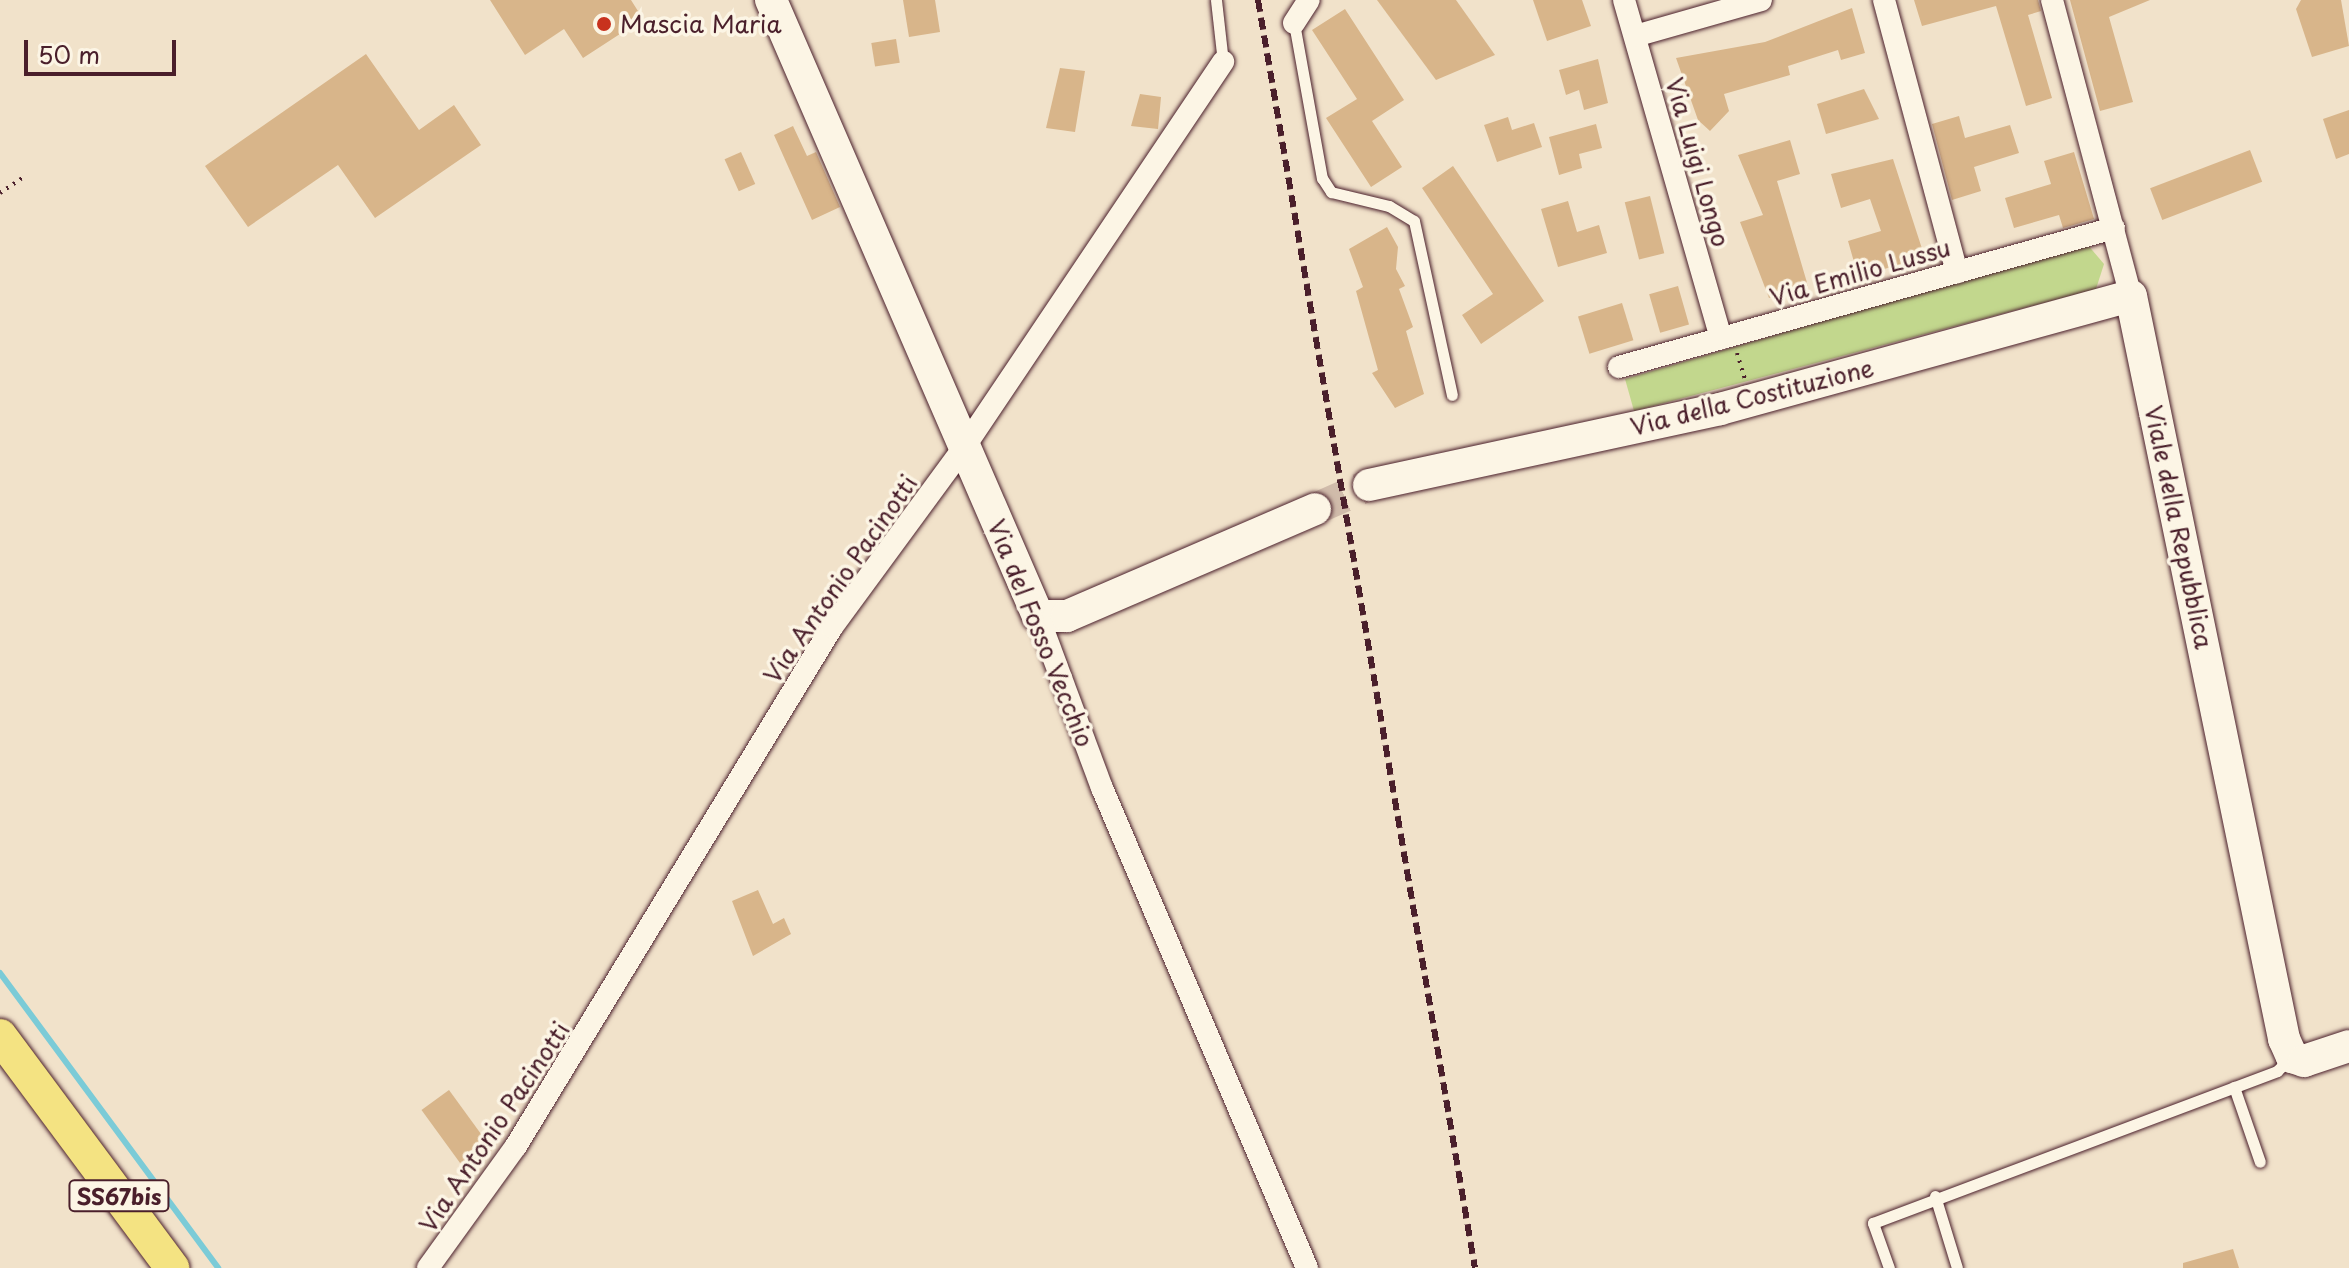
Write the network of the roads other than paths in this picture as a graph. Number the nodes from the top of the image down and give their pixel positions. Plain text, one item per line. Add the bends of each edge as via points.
1 (771, 0) edge
2 (1216, 0) edge
3 (1309, 0) edge
4 (1624, 0) edge
5 (1761, 0) edge
6 (1884, 0) edge
7 (2052, 0) edge
8 (1294, 23) joint
9 (1635, 36) junction
10 (1223, 62) joint
11 (2114, 228) junction
12 (1957, 272) junction
13 (2131, 296) junction
14 (1726, 336) junction
15 (1619, 367) dead end
16 (1452, 395) dead end
17 (965, 446) junction
18 (1369, 485) tunnel mouth
19 (1315, 509) tunnel mouth
20 (1038, 616) junction
21 (0, 1036) edge
22 (2349, 1046) edge
23 (2292, 1057) junction
24 (2234, 1087) junction
25 (2260, 1162) dead end
26 (1935, 1196) junction
27 (172, 1268) edge
28 (428, 1268) edge
29 (1307, 1268) edge
30 (1889, 1268) edge
31 (1957, 1268) edge

1 - 17 street, Via del Fosso Vecchio
2 - 10 lane, Via Antonio Pacinotti
3 - 8 street
4 - 9 street, Via Luigi Longo
5 - 9 street
6 - 12 street
7 - 11 street, Viale della Repubblica
8 - 16 lane via 1322,178 1331,192 1389,206 1414,221
9 - 14 street, Via Luigi Longo
10 - 17 street, Via Antonio Pacinotti
11 - 12 street, Via Emilio Lussu
11 - 13 street, Viale della Repubblica
12 - 14 street, Via Emilio Lussu
13 - 18 street, Via della Costituzione via 1752,401
13 - 23 street, Viale della Repubblica
14 - 15 street, Via Emilio Lussu
17 - 20 street, Via del Fosso Vecchio
17 - 28 street, Via Antonio Pacinotti via 832,627 516,1146
19 - 20 street via 1067,616
20 - 29 street, Via del Fosso Vecchio via 1102,788
21 - 27 main road, SS67bis
22 - 23 street via 2304,1061
23 - 24 lane
24 - 25 lane
24 - 26 lane
26 - 30 lane via 1873,1223
26 - 31 lane

